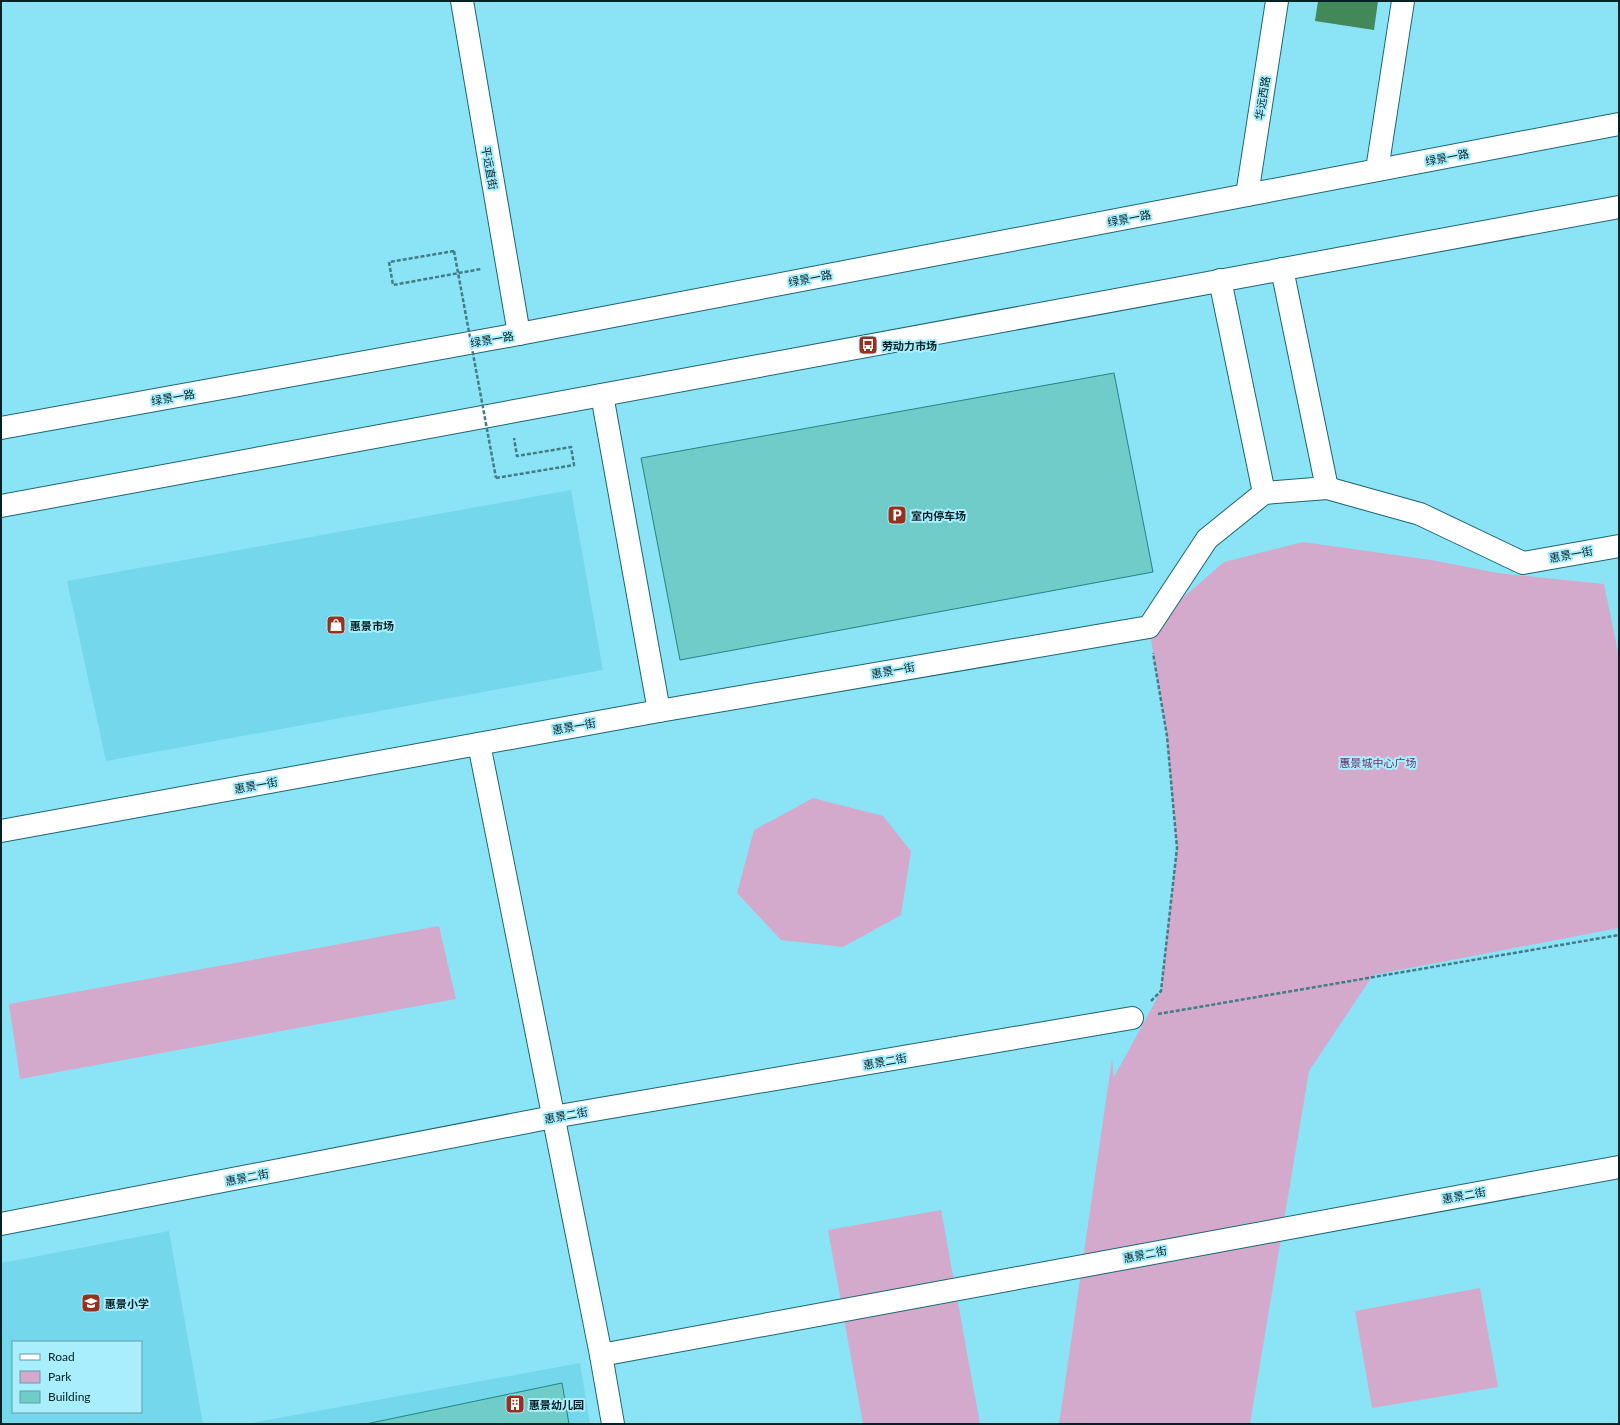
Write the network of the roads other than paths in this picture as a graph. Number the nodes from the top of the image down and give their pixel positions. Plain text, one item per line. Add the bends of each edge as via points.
1 (462, 1) edge
2 (1276, 1) edge
3 (1403, 1) edge
4 (1619, 124) edge
5 (1378, 170) junction
6 (1247, 195) junction
7 (1619, 207) edge
8 (1282, 269) junction
9 (1220, 280) junction
10 (518, 334) junction
11 (602, 395) junction
12 (1, 428) edge
13 (1327, 488) junction
14 (1264, 493) junction
15 (1, 506) edge
16 (1619, 546) edge
17 (659, 711) junction
18 (479, 744) junction
19 (1, 831) edge
20 (1132, 1018) road end
21 (554, 1117) junction
22 (1619, 1167) edge
23 (1, 1224) edge
24 (601, 1355) junction
25 (613, 1424) edge

1 - 10 street, 平远直街
2 - 6 street, 华远西路
3 - 5 street
4 - 5 street, 绿景一路
5 - 6 street, 绿景一路
6 - 10 street, 绿景一路
7 - 8 street
8 - 9 street
8 - 13 street
9 - 11 street
9 - 14 street
10 - 12 street, 绿景一路
11 - 15 street
11 - 17 street
13 - 14 street
13 - 16 street, 惠景一街 via 1420,514 1523,563
14 - 17 street, 惠景一街 via 1207,539 1148,627
17 - 18 street, 惠景一街
18 - 19 street, 惠景一街
18 - 21 street
20 - 21 street, 惠景二街
21 - 23 street, 惠景二街
21 - 24 street
22 - 24 street, 惠景二街
24 - 25 street

